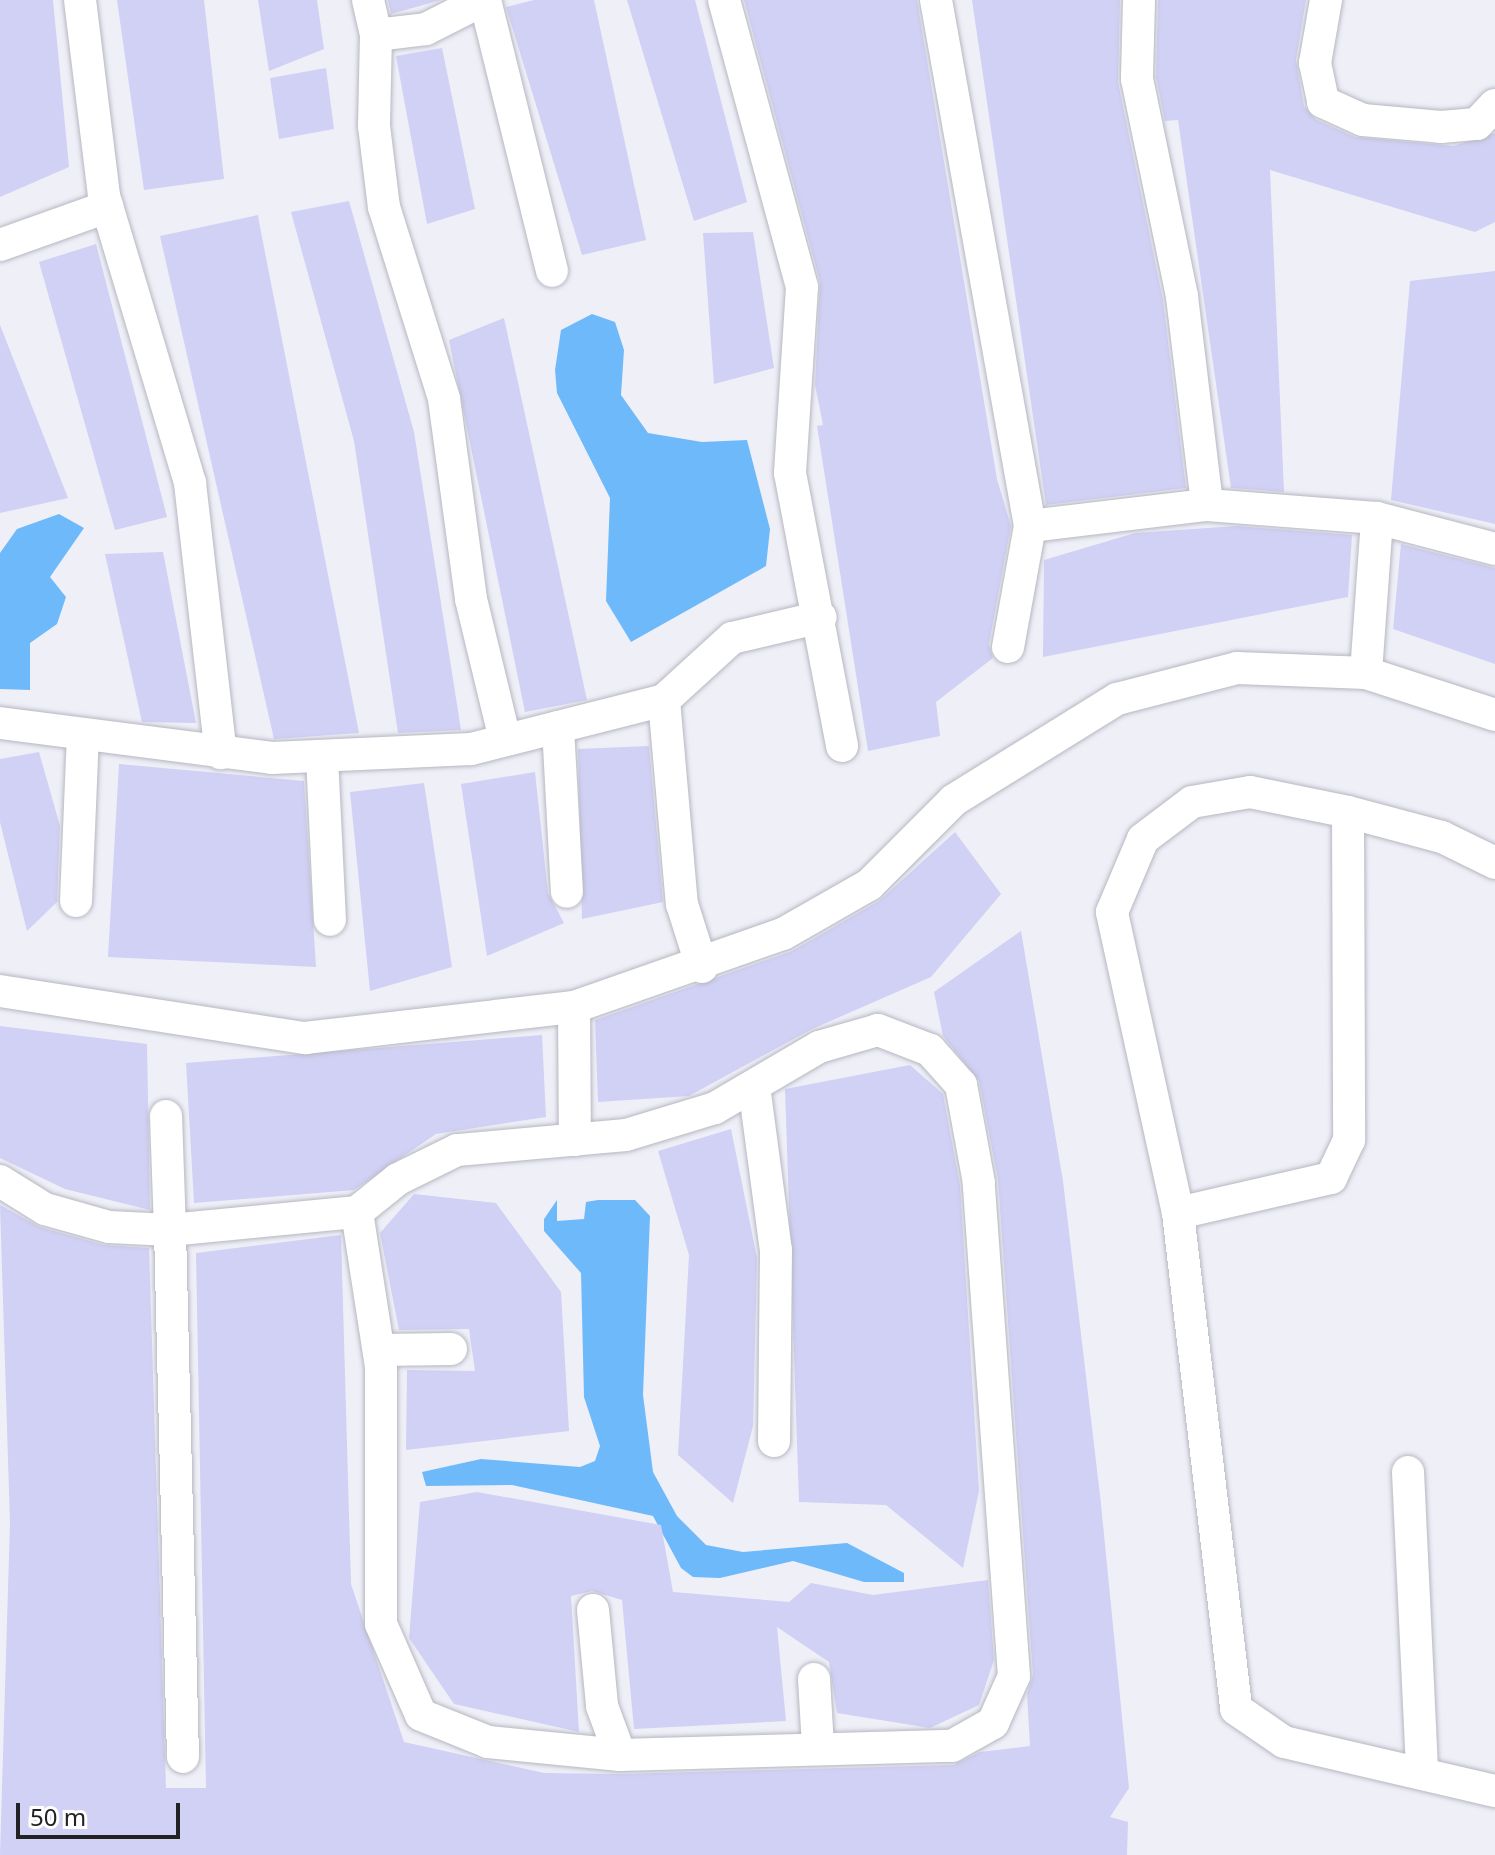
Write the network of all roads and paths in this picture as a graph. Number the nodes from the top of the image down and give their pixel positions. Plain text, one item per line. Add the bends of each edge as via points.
1 (80, 0) edge
2 (368, 0) edge
3 (484, 0) edge
4 (724, 0) edge
5 (936, 0) edge
6 (1139, 0) edge
7 (1326, 0) edge
8 (376, 35) junction
9 (1495, 105) edge
10 (107, 207) junction
11 (0, 245) edge
12 (552, 271) dead end
13 (1207, 505) junction
14 (1377, 518) junction
15 (1030, 526) junction
16 (1495, 549) edge
17 (821, 617) junction
18 (1008, 647) dead end
19 (1366, 673) junction
20 (664, 700) junction
21 (1495, 715) edge
22 (0, 723) edge
23 (558, 727) junction
24 (83, 734) junction
25 (505, 740) junction
26 (842, 746) dead end
27 (221, 753) junction
28 (322, 757) junction
29 (1348, 812) junction
30 (1495, 863) edge
31 (567, 892) dead end
32 (76, 901) dead end
33 (330, 920) dead end
34 (702, 967) junction
35 (0, 991) edge
36 (574, 1007) junction
37 (754, 1086) junction
38 (166, 1116) dead end
39 (575, 1140) junction
40 (0, 1181) edge
41 (357, 1212) junction
42 (1178, 1213) junction
43 (170, 1230) junction
44 (451, 1349) dead end
45 (379, 1350) junction
46 (774, 1441) dead end
47 (1408, 1472) dead end
48 (593, 1610) dead end
49 (814, 1679) dead end
50 (818, 1746) junction
51 (620, 1755) junction
52 (183, 1757) dead end
53 (1422, 1769) junction
54 (1495, 1791) edge

1 - 10 street
2 - 8 street
3 - 8 street via 426,29
3 - 12 street
4 - 17 street via 802,287 790,473
5 - 15 street
6 - 13 street via 1137,79 1182,297
7 - 9 street via 1315,63 1323,102 1363,120 1441,127 1477,124
8 - 25 street via 374,126 384,207 444,399 471,599
10 - 11 street
10 - 27 street via 190,483
13 - 14 street
13 - 15 street
14 - 16 street
14 - 19 street
15 - 18 street
17 - 20 street via 732,638
17 - 26 street
19 - 21 street
19 - 34 street via 1237,668 1117,699 954,800 869,885 783,934
20 - 23 street
20 - 34 street via 682,904
22 - 24 street
23 - 25 street
23 - 31 street
24 - 27 street
24 - 32 street
25 - 28 street via 471,749
27 - 28 street
28 - 33 street
29 - 30 street via 1442,837
29 - 42 street via 1349,1140 1331,1178
29 - 42 street via 1250,792 1192,802 1143,839 1112,912
34 - 36 street
35 - 36 street via 305,1038
36 - 39 street
37 - 39 street via 715,1108 626,1135
37 - 46 street via 776,1250
37 - 50 street via 819,1047 878,1030 930,1050 961,1085 979,1183 1014,1676 993,1723 952,1746
38 - 43 street
39 - 41 street via 457,1150 398,1179
40 - 43 street via 45,1209 109,1227
41 - 43 street
41 - 45 street
42 - 53 street via 1236,1709 1284,1742
43 - 52 street
44 - 45 street
45 - 51 street via 381,1624 421,1715 488,1742
47 - 53 street
48 - 51 street via 602,1706
49 - 50 street
50 - 51 street
53 - 54 street

